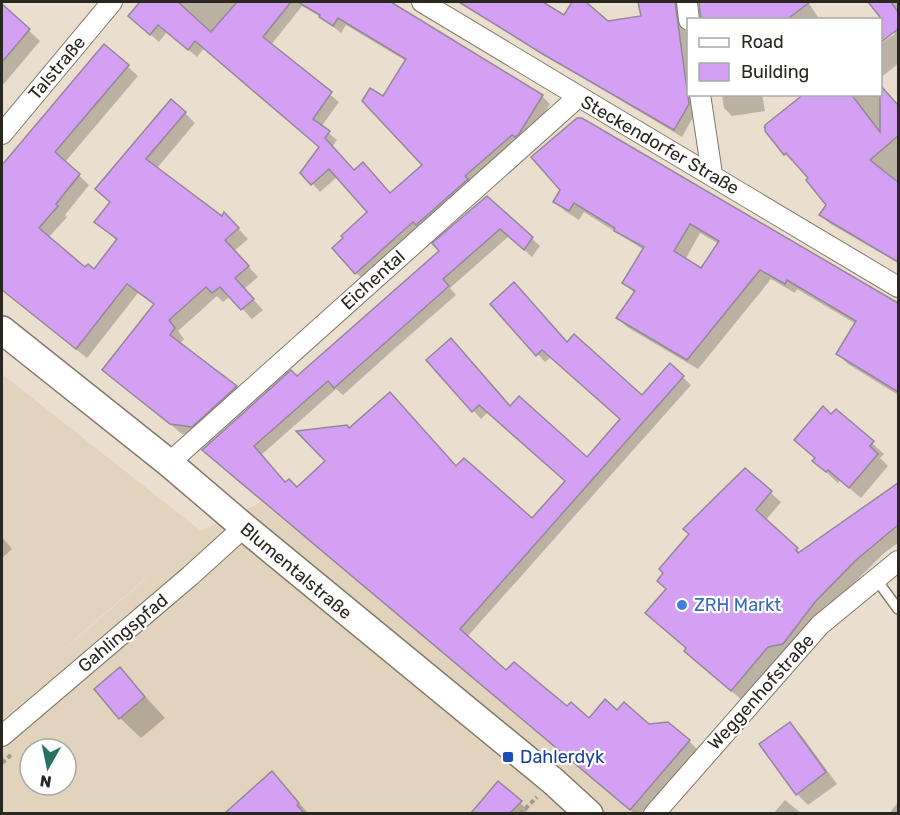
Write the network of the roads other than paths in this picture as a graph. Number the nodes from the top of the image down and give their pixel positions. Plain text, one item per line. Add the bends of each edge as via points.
1 (112, 2) edge
2 (422, 2) edge
3 (687, 2) edge
4 (689, 18) edge
5 (700, 96) edge
6 (578, 98) junction
7 (2, 134) edge
8 (712, 174) junction
9 (898, 287) edge
10 (2, 330) edge
11 (169, 462) junction
12 (244, 527) junction
13 (898, 561) edge
14 (876, 579) junction
15 (898, 609) edge
16 (2, 736) edge
17 (589, 813) edge
18 (654, 813) edge

1 - 7 street, Talstraße
2 - 6 street, Steckendorfer Straße
3 - 4 street
5 - 8 street
6 - 8 street, Steckendorfer Straße
6 - 11 street, Eichental
8 - 9 street, Steckendorfer Straße
10 - 11 main road, Blumentalstraße
11 - 12 main road, Blumentalstraße
12 - 16 street, Gahlingspfad
12 - 17 main road, Blumentalstraße
13 - 14 street, Weggenhofstraße
14 - 15 lane
14 - 18 street, Weggenhofstraße via 820,625

